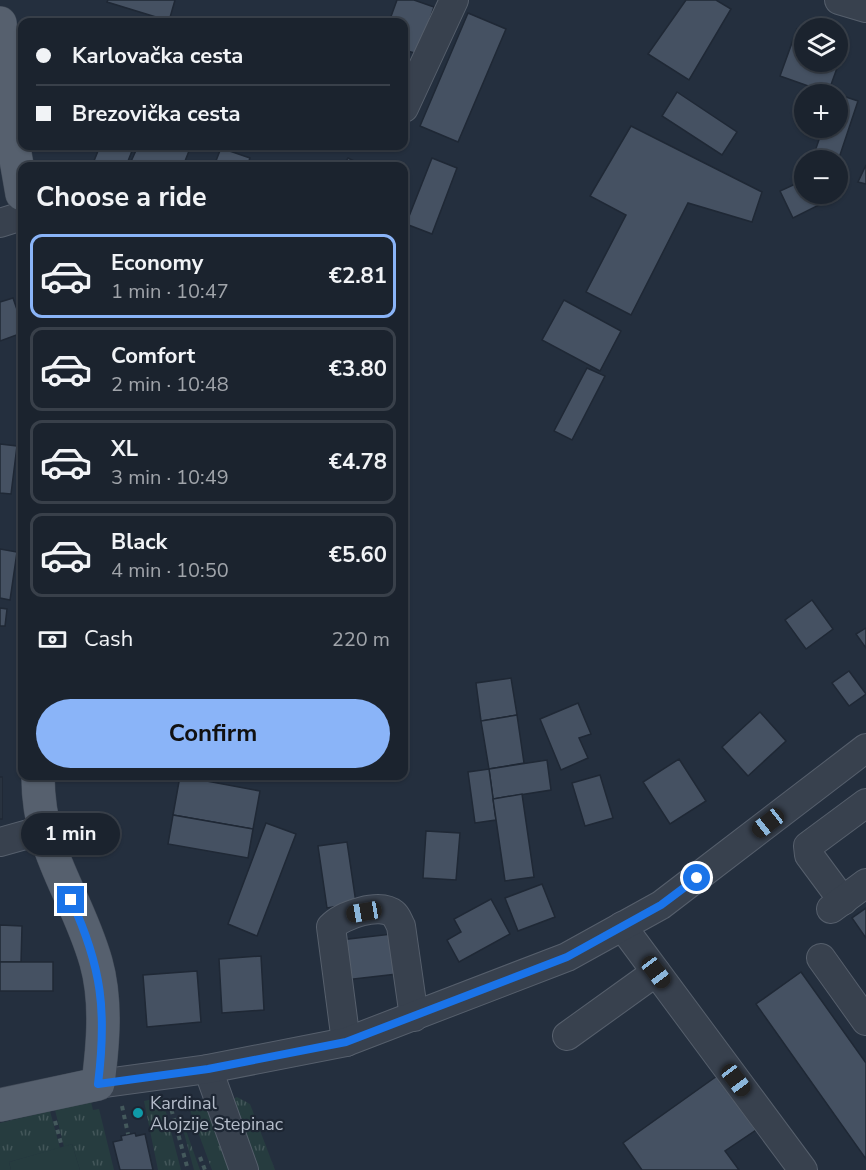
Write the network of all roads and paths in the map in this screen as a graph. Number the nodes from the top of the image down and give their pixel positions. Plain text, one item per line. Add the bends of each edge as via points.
1 (454, 0) edge
2 (839, 0) edge
3 (866, 8) edge
4 (0, 23) edge
5 (408, 99) edge
6 (18, 171) edge
7 (18, 217) edge
8 (0, 223) edge
9 (866, 748) edge
10 (38, 780) edge
11 (866, 803) edge
12 (43, 830) junction
13 (0, 842) edge
14 (866, 883) edge
15 (622, 926) junction
16 (821, 958) dead end
17 (656, 972) junction
18 (414, 1017) junction
19 (866, 1021) edge
20 (567, 1036) dead end
21 (346, 1042) junction
22 (208, 1069) junction
23 (109, 1093) junction
24 (166, 1094) dead end
25 (0, 1105) edge
26 (128, 1134) dead end
27 (200, 1157) dead end
28 (188, 1170) edge
29 (205, 1170) edge
30 (244, 1170) edge
31 (803, 1170) edge

1 - 5 street
2 - 3 street
4 - 6 main road via 7,108
7 - 8 street
9 - 15 street via 661,905
10 - 12 main road
11 - 14 street via 808,846 809,855 837,905
12 - 13 street
12 - 23 main road via 96,962
15 - 17 street
15 - 18 street via 567,957
16 - 19 street
17 - 20 street
17 - 31 street
18 - 21 street
18 - 21 street via 401,926 394,913 381,909 347,915 331,927
21 - 22 street
22 - 23 street
22 - 30 street
23 - 25 main road
23 - 26 path
24 - 28 path
27 - 29 path

